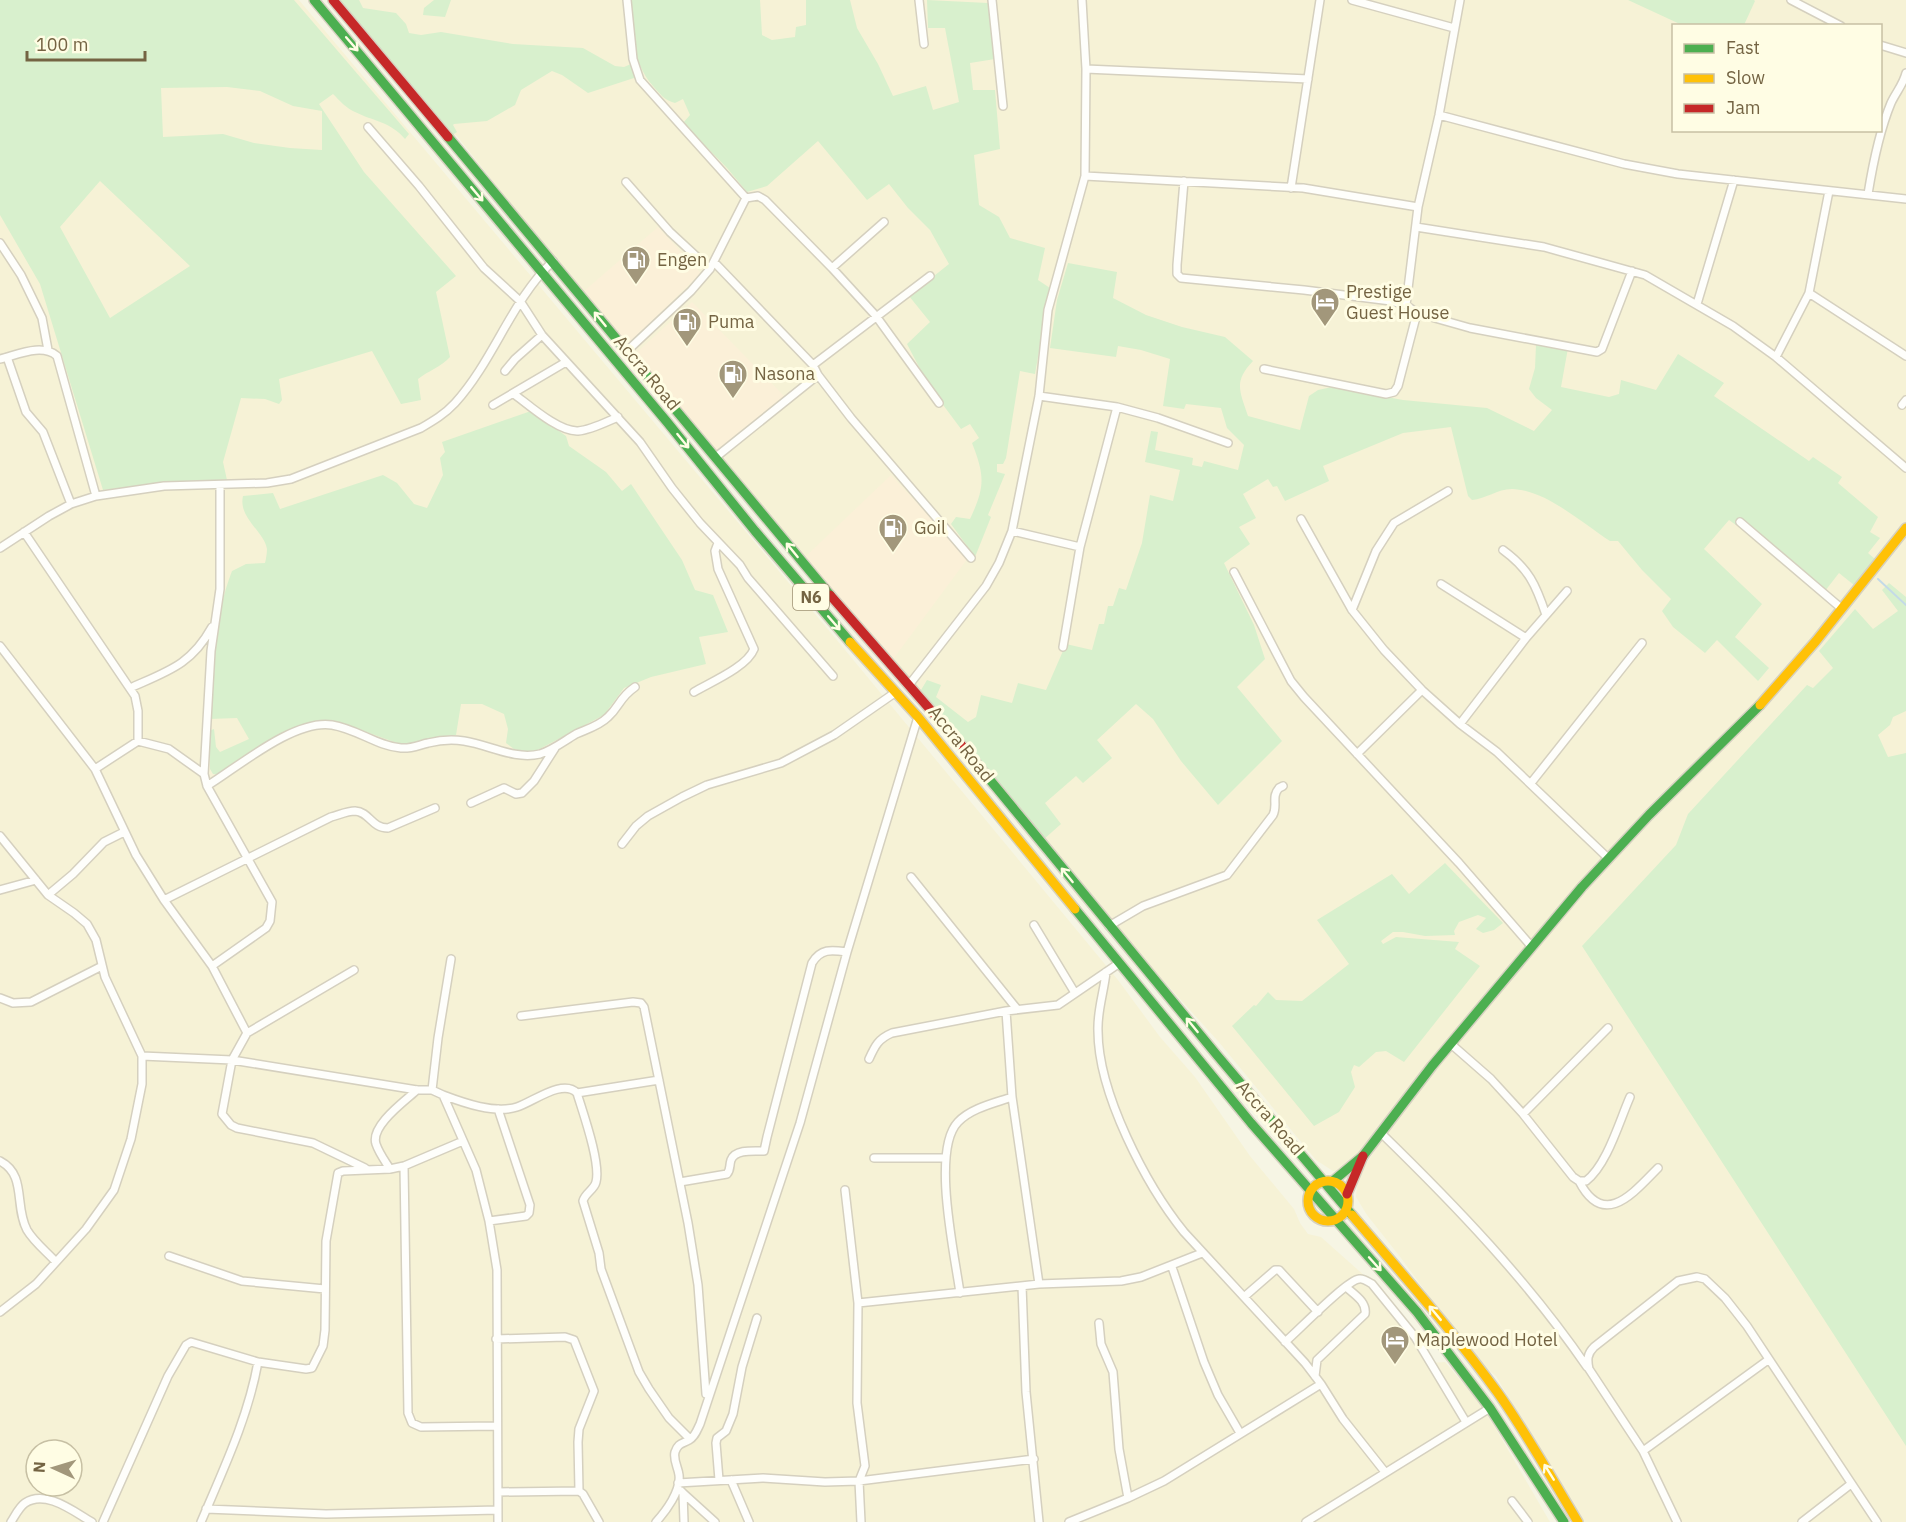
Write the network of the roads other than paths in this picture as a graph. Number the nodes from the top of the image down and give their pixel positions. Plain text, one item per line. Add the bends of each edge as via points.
1 (314, 0) edge
2 (333, 0) edge
3 (627, 0) edge
4 (920, 0) edge
5 (992, 0) edge
6 (1082, 0) edge
7 (1320, 0) edge
8 (1353, 0) edge
9 (1460, 0) edge
10 (1791, 0) edge
11 (1837, 24) edge
12 (1454, 28) junction
13 (924, 44) dead end
14 (1882, 45) edge
15 (1906, 53) edge
16 (1086, 69) junction
17 (1906, 73) edge
18 (1308, 79) junction
19 (1003, 106) dead end
20 (1439, 115) junction
21 (368, 127) dead end
22 (1882, 131) edge
23 (1882, 132) edge
24 (1085, 177) junction
25 (1734, 180) junction
26 (1184, 181) junction
27 (626, 182) dead end
28 (1291, 188) junction
29 (1829, 191) junction
30 (1868, 194) junction
31 (746, 198) junction
32 (1906, 199) edge
33 (1418, 207) junction
34 (884, 222) dead end
35 (1416, 227) junction
36 (0, 243) edge
37 (554, 261) junction
38 (712, 265) junction
39 (832, 268) junction
40 (1632, 271) junction
41 (542, 273) junction
42 (930, 276) dead end
43 (1809, 293) junction
44 (520, 301) junction
45 (1697, 304) junction
46 (1406, 305) junction
47 (1417, 313) junction
48 (876, 316) junction
49 (542, 335) junction
50 (48, 350) junction
51 (627, 351) junction
52 (1906, 356) edge
53 (1776, 357) junction
54 (3, 358) edge
55 (566, 362) junction
56 (813, 364) junction
57 (1264, 369) dead end
58 (505, 371) dead end
59 (818, 375) junction
60 (514, 394) junction
61 (1039, 396) junction
62 (939, 403) dead end
63 (493, 405) dead end
64 (1116, 407) junction
65 (618, 417) junction
66 (1228, 443) dead end
67 (716, 457) junction
68 (1906, 468) edge
69 (220, 486) junction
70 (1448, 491) dead end
71 (96, 496) junction
72 (71, 504) junction
73 (1301, 519) dead end
74 (1740, 522) dead end
75 (1906, 528) edge
76 (1012, 531) junction
77 (24, 532) junction
78 (718, 543) junction
79 (1080, 547) junction
80 (0, 548) edge
81 (1503, 550) dead end
82 (971, 558) dead end
83 (1234, 572) dead end
84 (1441, 584) dead end
85 (1567, 591) dead end
86 (1841, 609) junction
87 (1352, 610) junction
88 (1546, 615) junction
89 (215, 622) junction
90 (1526, 638) junction
91 (1642, 644) dead end
92 (0, 646) edge
93 (1064, 647) dead end
94 (832, 676) dead end
95 (909, 685) junction
96 (635, 687) dead end
97 (130, 688) junction
98 (1422, 690) junction
99 (694, 692) dead end
100 (896, 692) junction
101 (918, 717) junction
102 (1460, 724) junction
103 (138, 741) junction
104 (555, 748) junction
105 (1357, 754) junction
106 (95, 769) junction
107 (204, 774) junction
108 (1531, 783) junction
109 (207, 786) junction
110 (1283, 786) dead end
111 (471, 803) dead end
112 (435, 808) dead end
113 (124, 832) junction
114 (0, 836) edge
115 (622, 844) dead end
116 (247, 857) junction
117 (1608, 859) junction
118 (911, 877) dead end
119 (36, 880) junction
120 (0, 890) edge
121 (48, 896) junction
122 (164, 900) junction
123 (1034, 925) dead end
124 (1109, 926) junction
125 (1532, 947) junction
126 (847, 952) junction
127 (452, 959) dead end
128 (1118, 964) junction
129 (102, 966) junction
130 (212, 966) junction
131 (354, 970) dead end
132 (1106, 972) junction
133 (1075, 993) junction
134 (0, 998) edge
135 (1017, 1009) junction
136 (1006, 1011) junction
137 (521, 1016) dead end
138 (1608, 1029) dead end
139 (247, 1034) junction
140 (1451, 1044) junction
141 (1215, 1054) junction
142 (142, 1056) junction
143 (869, 1059) dead end
144 (232, 1060) junction
145 (1201, 1063) junction
146 (659, 1080) junction
147 (417, 1089) junction
148 (432, 1090) junction
149 (577, 1093) junction
150 (443, 1095) junction
151 (1012, 1097) junction
152 (1630, 1098) dead end
153 (498, 1109) junction
154 (1523, 1114) junction
155 (1381, 1133) junction
156 (463, 1141) junction
157 (1364, 1156) junction
158 (874, 1158) dead end
159 (945, 1158) junction
160 (0, 1161) edge
161 (404, 1166) junction
162 (1658, 1168) dead end
163 (366, 1169) junction
164 (390, 1169) junction
165 (1579, 1180) junction
166 (1329, 1181) junction
167 (680, 1182) junction
168 (845, 1190) dead end
169 (1311, 1192) junction
170 (1347, 1194) junction
171 (1347, 1209) junction
172 (1336, 1220) junction
173 (489, 1221) junction
174 (1202, 1253) junction
175 (169, 1256) dead end
176 (56, 1262) junction
177 (1172, 1267) junction
178 (1039, 1284) junction
179 (1022, 1286) junction
180 (1346, 1287) junction
181 (325, 1289) junction
182 (960, 1293) junction
183 (1244, 1297) junction
184 (858, 1303) junction
185 (0, 1312) edge
186 (1318, 1312) junction
187 (757, 1318) dead end
188 (1099, 1323) dead end
189 (496, 1339) junction
190 (1285, 1342) junction
191 (1768, 1360) junction
192 (258, 1362) junction
193 (1588, 1369) junction
194 (1315, 1376) junction
195 (1321, 1384) junction
196 (706, 1400) junction
197 (1490, 1407) junction
198 (1466, 1422) junction
199 (497, 1426) junction
200 (1240, 1433) junction
201 (690, 1439) junction
202 (1643, 1451) junction
203 (1034, 1459) junction
204 (1385, 1472) junction
205 (718, 1480) junction
206 (731, 1480) junction
207 (859, 1481) junction
208 (1851, 1484) junction
209 (679, 1488) junction
210 (579, 1491) junction
211 (498, 1492) junction
212 (1128, 1498) junction
213 (1512, 1501) dead end
214 (206, 1509) junction
215 (498, 1510) junction
216 (415, 1514) junction
217 (326, 1518) edge
218 (1560, 1521) edge
219 (11, 1522) edge
220 (92, 1522) edge
221 (103, 1522) edge
222 (201, 1522) edge
223 (415, 1522) edge
224 (498, 1522) edge
225 (599, 1522) edge
226 (656, 1522) edge
227 (684, 1522) edge
228 (715, 1522) edge
229 (749, 1522) edge
230 (861, 1522) edge
231 (1039, 1522) edge
232 (1069, 1522) edge
233 (1306, 1522) edge
234 (1528, 1522) edge
235 (1578, 1522) edge
236 (1677, 1522) edge
237 (1802, 1522) edge
238 (1878, 1522) edge

1 -> 41 main road, Accra Road / N6
2 - 37 main road, Accra Road / N6
3 - 31 street via 633,59 640,80
4 - 13 street
5 - 19 street
6 - 16 street
7 - 18 street
8 - 12 street
9 - 12 street
10 - 11 street
12 - 20 street
14 - 15 street
16 - 18 street
16 - 24 street
17 - 22 street
18 - 28 street
20 - 25 street via 1624,164
20 - 33 street
21 - 44 street via 484,268
23 - 30 street
24 - 26 street
24 - 61 street via 1048,310
25 - 29 street
25 - 45 street
26 - 28 street
26 - 46 street via 1176,265 1181,278
27 - 38 street via 670,232
28 - 33 street
29 - 30 street
29 - 43 street
30 - 32 street
31 - 38 street
31 - 39 street via 758,196 765,200
33 - 35 street
34 - 39 street
35 - 40 street via 1544,247
35 - 46 street
36 - 50 street via 42,318
37 - 41 street
51 -> 37 main road, Accra Road / N6
38 - 51 street via 691,291
38 - 56 street
39 - 48 street
40 - 45 street
40 - 47 street via 1602,349 1597,352 1470,328
41 - 44 street
41 -> 100 main road, Accra Road / N6 via 789,571
42 - 48 street
43 - 52 street
43 - 53 street
44 - 49 street
44 - 69 street via 480,370 440,417 291,479
45 - 53 street
46 - 47 street
47 - 57 street via 1394,392 1386,394
48 - 56 street
48 - 62 street
49 - 55 street
49 - 58 street
50 - 54 street
50 - 71 street via 57,356
51 - 67 main road, Accra Road / N6
53 - 68 street
54 - 72 street via 26,412 43,432
55 - 60 street
55 - 65 street
56 - 59 street
59 - 67 street
59 - 82 street
60 - 63 street
60 - 65 street via 569,430 580,431
61 - 64 street
61 - 76 street
64 - 66 street
64 - 79 street
65 - 78 street
95 -> 67 main road, Accra Road / N6
69 - 71 street via 164,486
69 - 89 street via 220,589
70 - 87 street via 1394,523 1376,551
71 - 72 street
72 - 77 street
73 - 87 street
74 - 86 street
75 - 86 main road
76 - 79 street
76 - 95 street via 986,586
77 - 80 street
77 - 97 street
78 - 94 street
78 - 99 street via 718,569 754,649 736,668
79 - 93 street
81 - 88 street via 1529,574
83 - 105 street via 1291,681
84 - 90 street
85 - 88 street
86 - 117 main road via 1772,693
87 - 98 street
88 - 90 street
89 - 97 street via 202,646 189,658
89 - 107 street
90 - 102 street
91 - 108 street
92 - 106 street
124 -> 95 main road, Accra Road / N6
96 - 104 street via 599,725
97 - 103 street via 138,711
98 - 102 street
98 - 105 street
100 - 101 main road, Accra Road / N6
100 - 115 street via 834,735 781,763 707,785 682,797 648,816
101 - 126 street
101 - 128 main road, Accra Road / N6
102 - 108 street
103 - 106 street
103 - 107 street via 169,749
104 - 109 street via 514,755 466,741 440,740 405,748 377,742 342,727 321,725 270,744
104 - 111 street via 522,793 504,788
105 - 125 street
106 - 113 street
107 - 109 street
108 - 117 street
109 - 116 street
110 - 124 street via 1275,792 1273,815 1227,875 1143,906
112 - 116 street via 388,828 381,828 356,811 345,813
113 - 121 street via 104,843
113 - 122 street
114 - 119 street
116 - 122 street
116 - 130 street via 272,902 270,921 266,928
117 - 125 main road
118 - 135 street
119 - 120 street
119 - 121 street
121 - 129 street via 87,924 96,940
122 - 130 street
123 - 133 street
141 -> 124 main road, Accra Road / N6
125 - 140 main road
126 - 167 street via 827,950 812,963 764,1151 736,1154 727,1174
126 - 196 street via 800,1122
127 - 148 street
128 - 132 street
128 - 145 main road, Accra Road / N6
129 - 134 street via 31,1002 13,1003
129 - 142 street
130 - 139 street
131 - 139 street
132 - 133 street
132 - 174 street via 1098,1033 1112,1100 1146,1177 1167,1211
133 - 135 street via 1058,1005
135 - 136 street
136 - 143 street via 892,1033 882,1037
136 - 151 street
137 - 146 street via 641,1003
138 - 154 street
139 - 144 street
140 - 154 street
140 - 155 main road
141 - 145 main road
141 - 166 main road, Accra Road / N6
142 - 144 street
142 - 176 street via 138,1113 114,1190
144 - 147 street
144 - 163 street via 222,1114 231,1125 313,1143
145 - 169 main road, Accra Road / N6
146 - 149 street
146 - 167 street
147 - 148 street
147 - 164 street via 379,1126 375,1136
148 - 150 street
149 - 153 street via 565,1087 514,1108
149 - 201 street via 596,1172 596,1182 583,1201 602,1269 639,1372 669,1418
150 - 153 street
150 - 156 street
151 - 159 street via 959,1120 952,1129
151 - 178 street
152 - 165 street via 1604,1158 1592,1177
153 - 173 street via 530,1205 526,1216
154 - 165 street
155 - 157 main road
155 - 193 street via 1503,1258
156 - 161 street
156 - 173 street via 476,1170
157 - 166 main road
157 - 170 main road
158 - 159 street
159 - 182 street
160 - 176 street via 14,1171 18,1181 26,1227
161 - 164 street
161 - 199 street via 408,1413 412,1423 421,1427
162 - 165 street via 1629,1197 1614,1205 1591,1197
163 - 164 street
163 - 181 street via 343,1171 336,1178 326,1241
166 - 169 main road via 1318,1184
166 - 170 main road via 1342,1186
166 - 171 main road, Accra Road / N6
167 - 196 street via 698,1285
168 - 184 street
169 - 172 main road, Accra Road / N6
170 - 171 main road
171 - 172 main road
235 -> 171 main road, Accra Road / N6 via 1498,1394
172 -> 197 main road, Accra Road / N6 via 1417,1312
173 - 189 street via 497,1270
174 - 177 street
174 - 183 street
175 - 181 street via 242,1281
176 - 185 street via 36,1284
177 - 178 street via 1121,1281
177 - 200 street via 1204,1362
178 - 179 street
179 - 182 street
179 - 203 street via 1026,1392
180 - 186 street
180 - 194 street via 1364,1304 1365,1314 1317,1360
180 - 198 street via 1360,1279 1372,1284 1415,1336
181 - 192 street via 323,1346 312,1368
182 - 184 street
183 - 186 street via 1279,1270
183 - 190 street
184 - 207 street via 857,1403 865,1466
186 - 190 street
187 - 205 street via 733,1414 726,1431 717,1438
188 - 212 street via 1101,1344 1113,1372 1119,1449
189 - 199 street
189 - 210 street via 574,1340 594,1391 579,1429
190 - 194 street
191 - 193 street via 1725,1298 1705,1279 1697,1277 1678,1281 1594,1347 1587,1360
191 - 202 street
191 - 208 street
192 - 214 street via 246,1410
192 - 221 street via 191,1341 186,1345
193 - 202 street
194 - 195 street
195 - 200 street
195 - 204 street
196 - 201 street via 700,1424
197 - 198 street
197 - 218 main road, Accra Road / N6
198 - 204 street
199 - 211 street
200 - 212 street via 1164,1481
201 - 209 street via 680,1443 674,1454
202 - 236 street
203 - 207 street
203 - 231 street
204 - 233 street
205 - 206 street
205 - 209 street
206 - 207 street
206 - 229 street
207 - 230 street
208 - 237 street
208 - 238 street
209 - 226 street
209 - 227 street
209 - 228 street
210 - 211 street
210 - 225 street
211 - 215 street
212 - 232 street
213 - 234 street
214 - 217 street
214 - 222 street
215 - 216 street
215 - 224 street
216 - 217 street
216 - 223 street
219 - 220 street via 25,1503 40,1498

